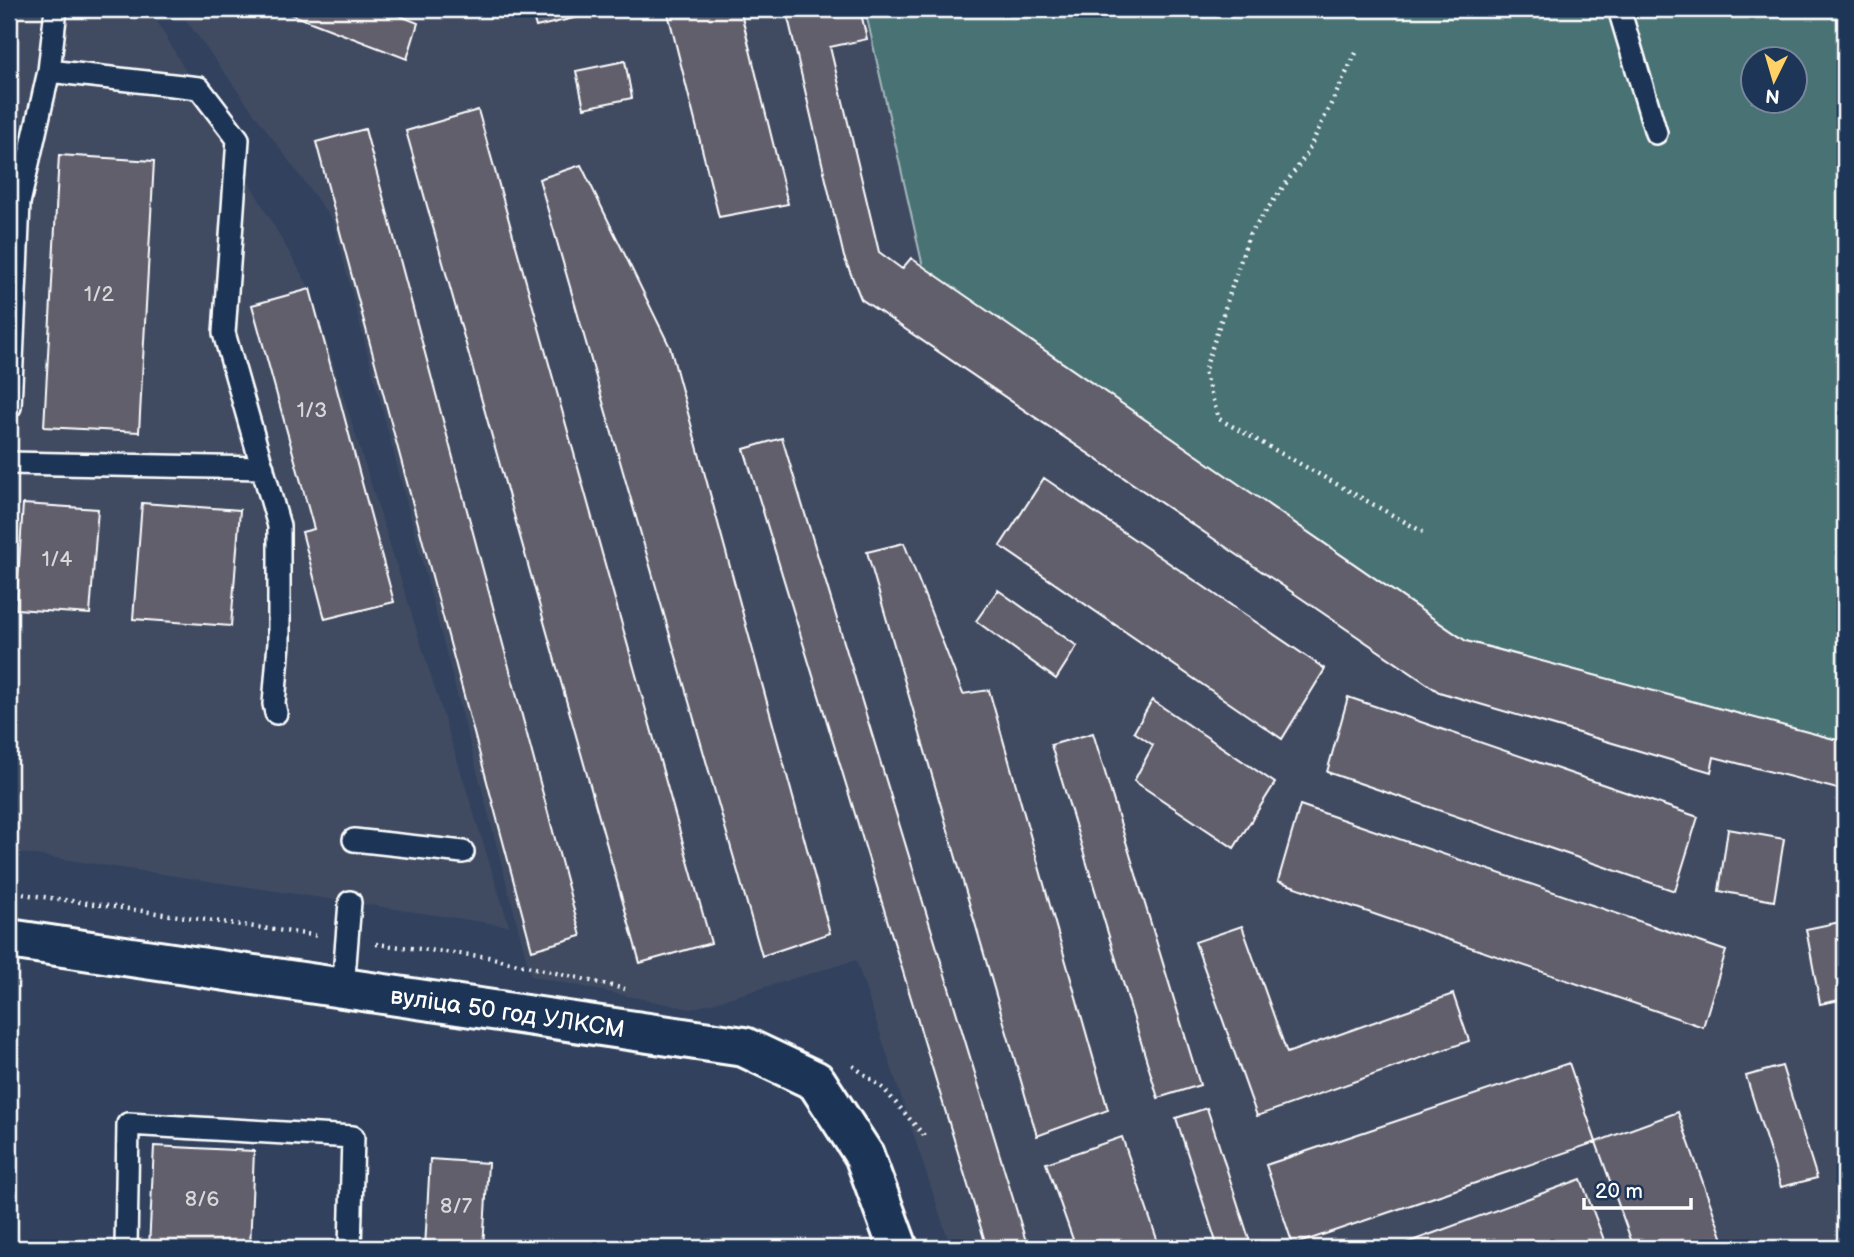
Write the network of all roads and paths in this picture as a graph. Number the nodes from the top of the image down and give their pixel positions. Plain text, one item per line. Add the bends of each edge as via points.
1 (56, 9) edge
2 (1619, 9) edge
3 (1356, 52) dead end
4 (49, 71) junction
5 (1656, 133) dead end
6 (14, 202) edge
7 (10, 407) edge
8 (9, 463) edge
9 (263, 468) junction
10 (1423, 532) dead end
11 (276, 713) dead end
12 (354, 839) dead end
13 (463, 852) dead end
14 (350, 902) dead end
15 (9, 939) edge
16 (343, 988) junction
17 (126, 1248) edge
18 (350, 1248) edge
19 (898, 1248) edge

1 - 4 lane
2 - 5 lane
3 - 10 path via 1306,155 1249,235 1204,372 1219,419
4 - 6 lane
4 - 9 lane via 198,88 238,139 223,333
6 - 7 lane
8 - 9 lane
9 - 11 lane via 279,526
12 - 13 lane
14 - 16 lane
15 - 16 main road, вуліца 50 год УЛКСМ
16 - 19 main road, вуліца 50 год УЛКСМ via 744,1047 816,1081 864,1155
17 - 18 lane via 128,1124 353,1137

